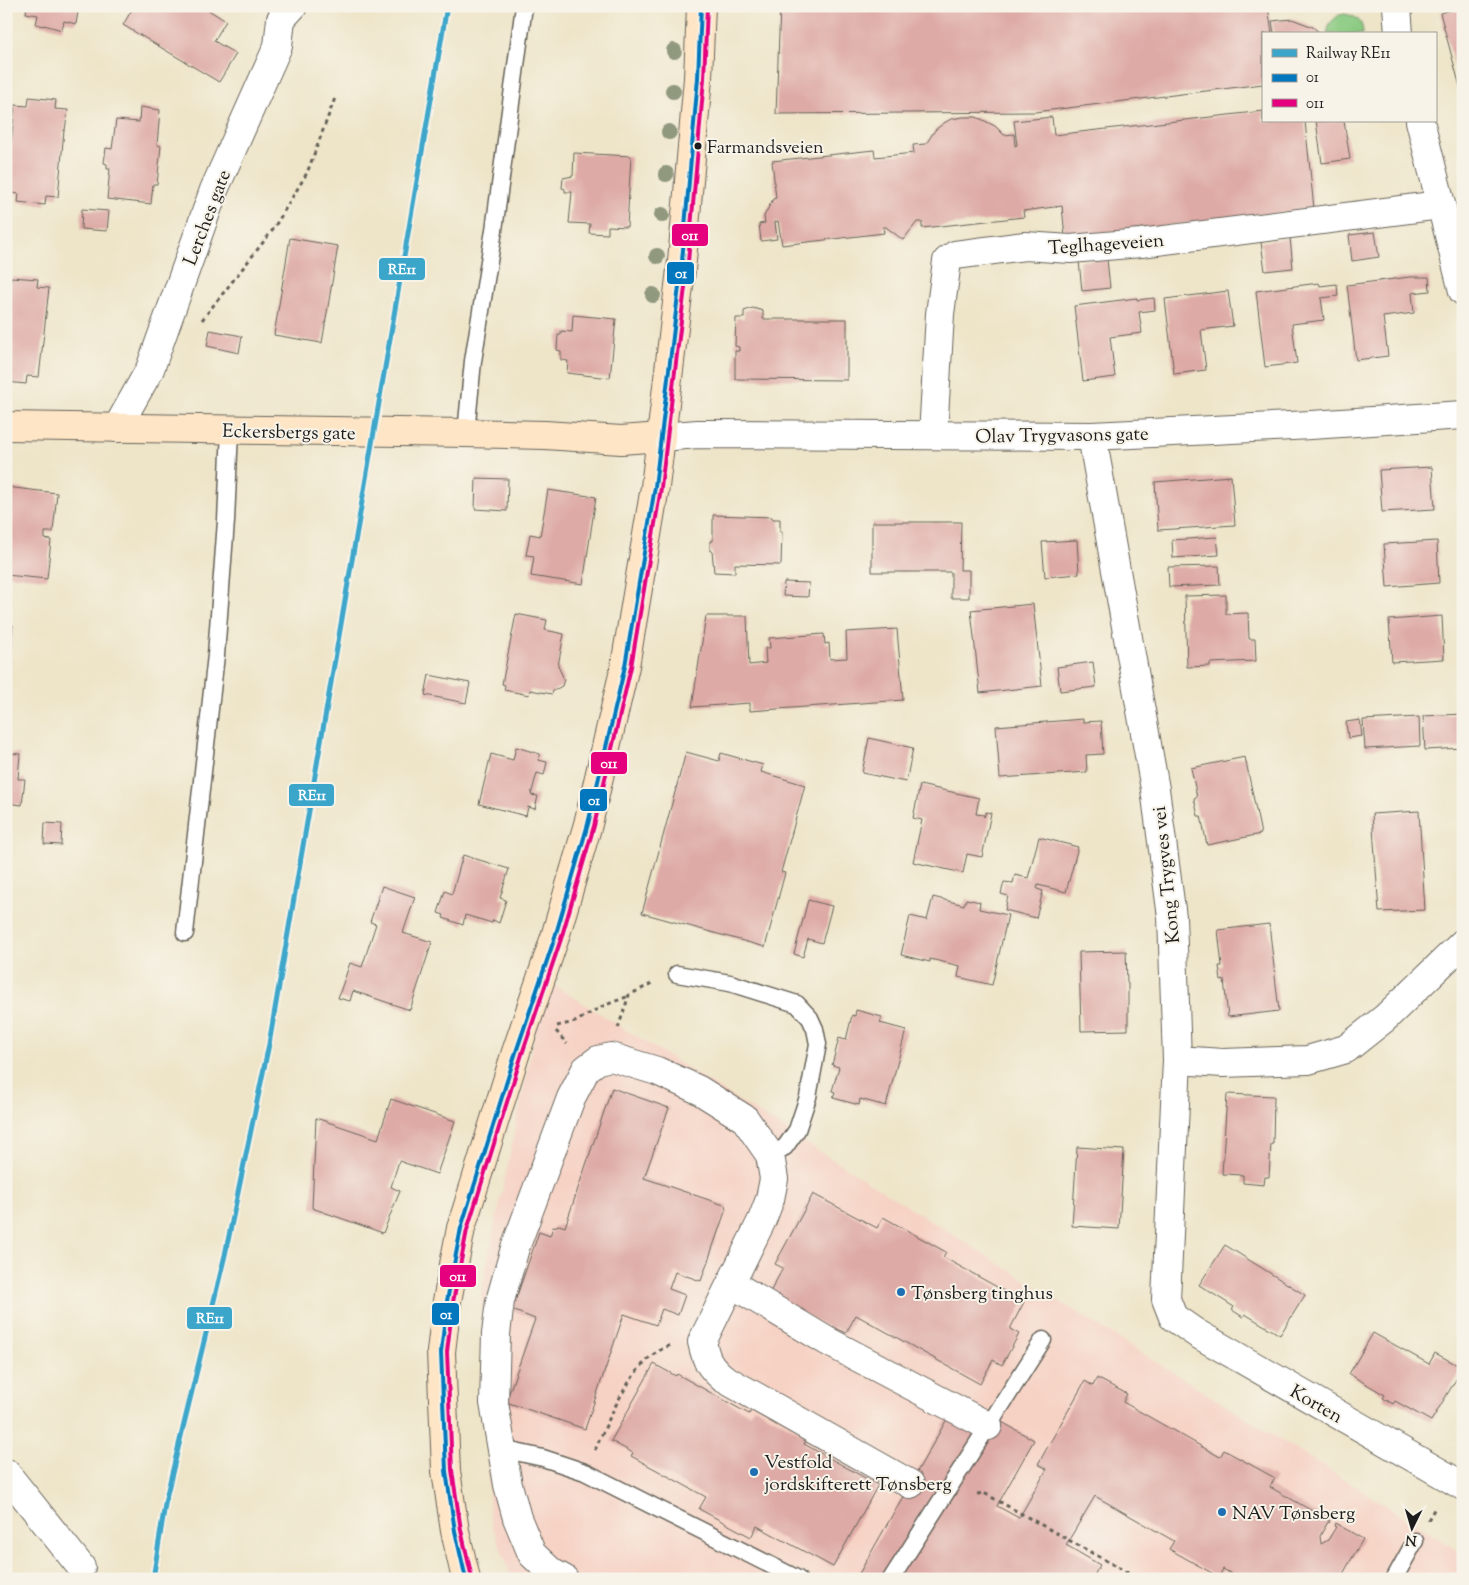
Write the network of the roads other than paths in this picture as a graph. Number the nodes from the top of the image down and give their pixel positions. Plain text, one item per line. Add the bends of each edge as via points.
1 (524, 6) edge
2 (701, 6) edge
3 (1397, 6) edge
4 (283, 11) edge
5 (1400, 32) edge
6 (1420, 122) edge
7 (1440, 205) junction
8 (1463, 291) edge
9 (1463, 415) edge
10 (6, 426) edge
11 (117, 428) junction
12 (230, 430) junction
13 (466, 432) junction
14 (933, 435) junction
15 (1092, 436) junction
16 (662, 437) junction
17 (185, 933) dead end
18 (1463, 943) edge
19 (677, 974) road end
20 (1177, 1060) junction
21 (770, 1155) junction
22 (732, 1284) junction
23 (1173, 1317) joint
24 (1043, 1340) dead end
25 (988, 1426) junction
26 (502, 1449) junction
27 (6, 1473) edge
28 (1457, 1483) edge
29 (910, 1484) dead end
30 (1415, 1541) road end
31 (81, 1567) dead end
32 (466, 1579) edge
33 (564, 1579) edge
34 (798, 1579) edge
35 (891, 1579) edge
36 (1394, 1579) edge

1 - 13 lane via 473,361
2 - 16 main road via 682,261
3 - 5 street
4 - 11 street, Lerches gate via 278,46 214,190 150,369
6 - 7 street
7 - 8 street
7 - 14 street, Teglhageveien via 1141,243 1070,249 1025,246 955,256 948,260 940,314
9 - 15 street, Olav Trygvasons gate
10 - 11 main road, Eckersbergs gate
11 - 12 main road, Eckersbergs gate
12 - 13 main road, Eckersbergs gate
12 - 17 lane via 217,636
13 - 16 main road, Eckersbergs gate via 621,440
14 - 15 street, Olav Trygvasons gate
14 - 16 street, Olav Trygvasons gate via 698,434
15 - 20 street, Kong Trygves vei via 1155,789 1172,917
16 - 32 main road via 625,666 588,824 461,1228 447,1301 441,1352 446,1470
18 - 20 street via 1385,1018 1346,1049 1308,1060 1224,1063
19 - 21 lane via 730,983 797,1004 810,1018 818,1044 808,1097 797,1130 785,1147
20 - 23 street, Kong Trygves vei via 1166,1299
21 - 22 street via 774,1179 770,1199
21 - 26 street via 745,1119 699,1090 657,1071 611,1057 598,1060 586,1069 571,1098 515,1248 500,1301 494,1403
22 - 25 street via 827,1341
22 - 29 street via 702,1342 711,1368 723,1378
23 - 28 street, Korten
24 - 25 lane
25 - 35 lane
26 - 33 street via 517,1518 532,1554
26 - 34 lane via 585,1472
27 - 31 street
30 - 36 lane

